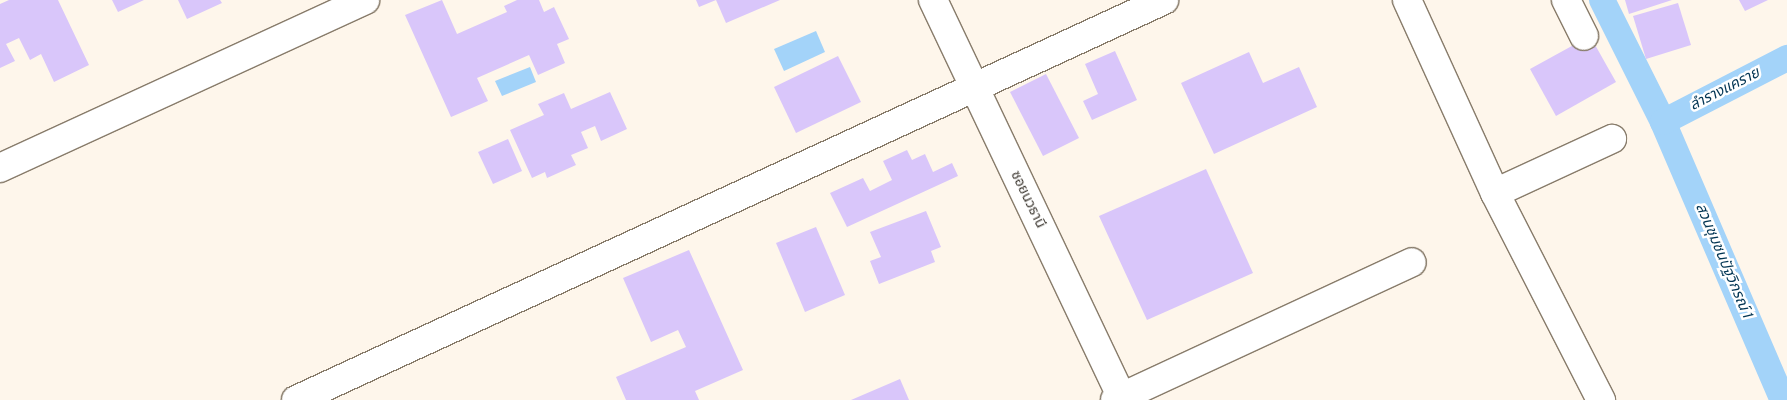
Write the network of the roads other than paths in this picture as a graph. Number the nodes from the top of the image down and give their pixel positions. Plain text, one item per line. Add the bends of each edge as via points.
1 (365, 0) edge
2 (933, 0) edge
3 (1164, 0) edge
4 (1407, 0) edge
5 (1566, 0) edge
6 (1584, 36) dead end
7 (972, 86) junction
8 (1612, 139) dead end
9 (0, 168) edge
10 (1495, 193) junction
11 (1412, 262) dead end
12 (1120, 399) edge
13 (296, 400) edge
14 (1601, 400) edge

1 - 9 street
2 - 7 street, ซอยนวธานี
3 - 7 street
4 - 10 street
5 - 6 street
7 - 12 street, ซอยนวธานี
7 - 13 street
8 - 10 street
10 - 14 street
11 - 12 street

